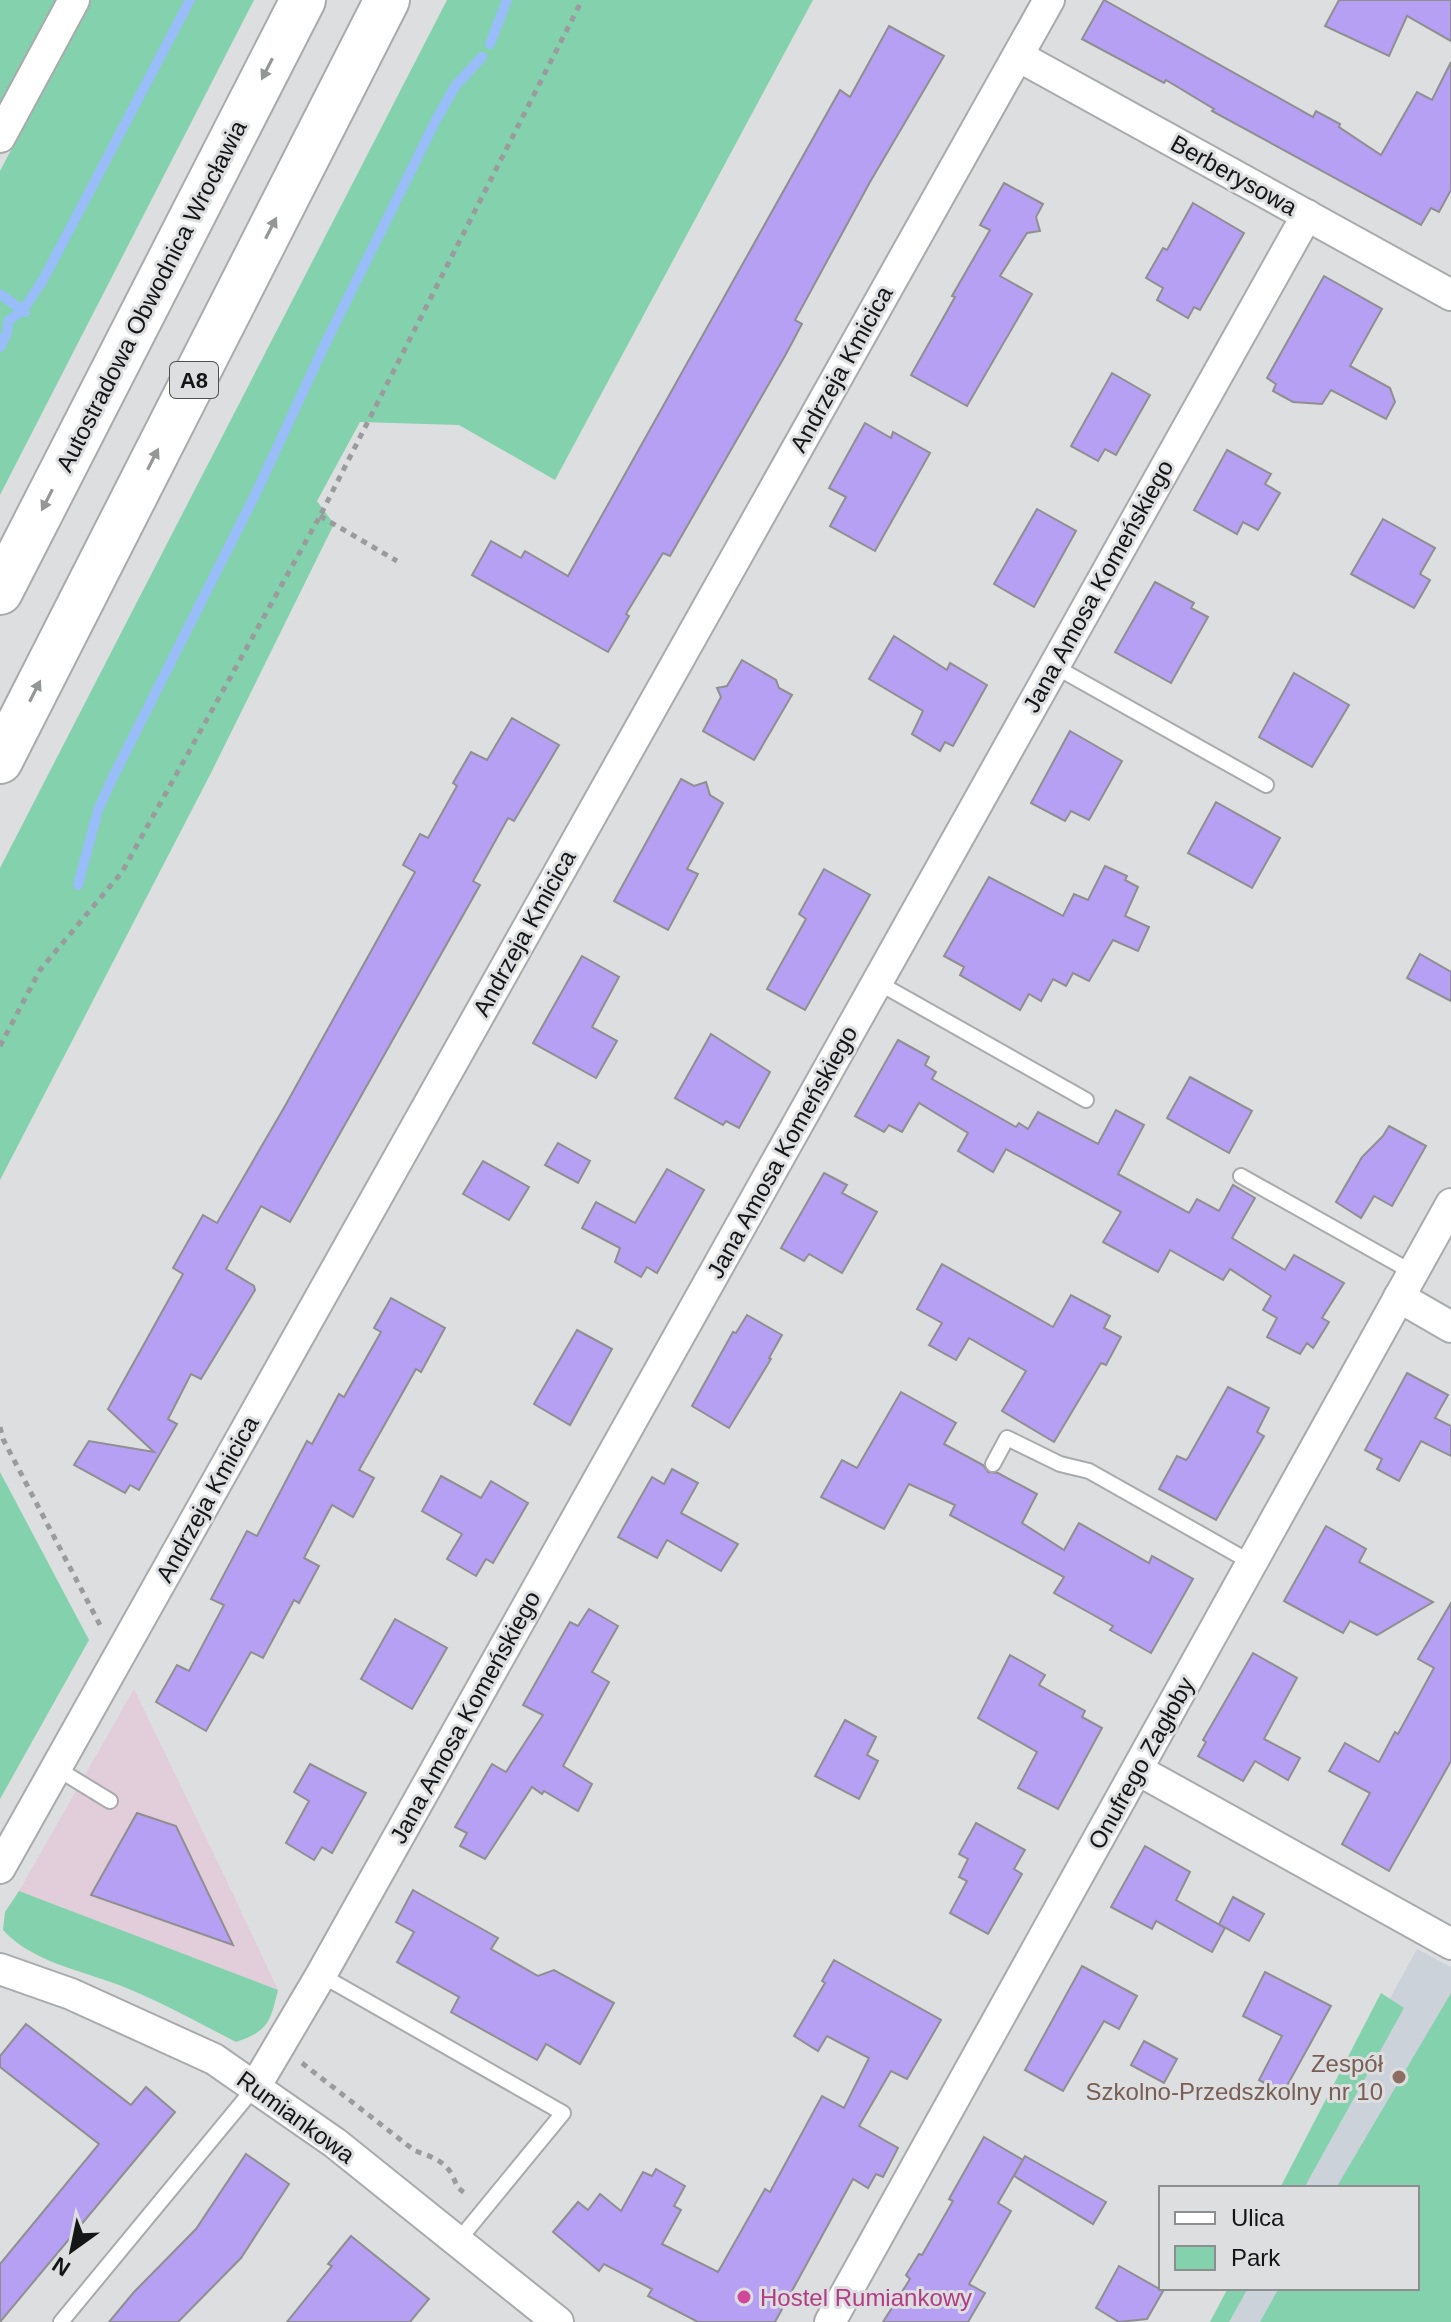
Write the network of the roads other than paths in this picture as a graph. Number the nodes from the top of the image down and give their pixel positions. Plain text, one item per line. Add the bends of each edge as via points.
1 (74, 0) edge
2 (303, 0) edge
3 (387, 0) edge
4 (1049, 0) edge
5 (1018, 56) junction
6 (0, 137) edge
7 (1307, 215) junction
8 (1451, 295) edge
9 (0, 592) edge
10 (1054, 666) junction
11 (0, 761) edge
12 (1266, 785) dead end
13 (877, 982) junction
14 (1086, 1100) dead end
15 (1241, 1176) dead end
16 (1451, 1204) edge
17 (1406, 1285) junction
18 (1451, 1327) edge
19 (993, 1464) dead end
20 (1252, 1563) junction
21 (56, 1768) junction
22 (1138, 1770) junction
23 (110, 1801) dead end
24 (0, 1868) edge
25 (1451, 1944) edge
26 (0, 1969) edge
27 (321, 1975) junction
28 (255, 2087) junction
29 (458, 2241) junction
30 (61, 2322) edge
31 (558, 2322) edge
32 (830, 2322) edge

1 - 6 street
2 -> 9 highway, Autostradowa Obwodnica Wrocławia
11 -> 3 highway, A8
4 - 5 street, Andrzeja Kmicica
5 - 7 street, Berberysowa
5 - 21 street, Andrzeja Kmicica
7 - 8 street, Berberysowa
7 - 10 street, Jana Amosa Komeńskiego
10 - 12 lane
10 - 13 street, Jana Amosa Komeńskiego
13 - 14 lane
13 - 27 street, Jana Amosa Komeńskiego
15 - 17 lane
16 - 17 street, Onufrego Zagłoby
17 - 18 street
17 - 20 street, Onufrego Zagłoby
19 - 20 lane via 1007,1438 1060,1464 1089,1471
20 - 22 street, Onufrego Zagłoby
21 - 23 lane
21 - 24 street, Andrzeja Kmicica
22 - 25 street
22 - 32 street, Onufrego Zagłoby
26 - 28 street, Rumiankowa via 71,1994 214,2059
27 - 28 street, Jana Amosa Komeńskiego
27 - 29 lane via 563,2113
28 - 29 street, Rumiankowa
28 - 30 lane
29 - 31 street, Rumiankowa

